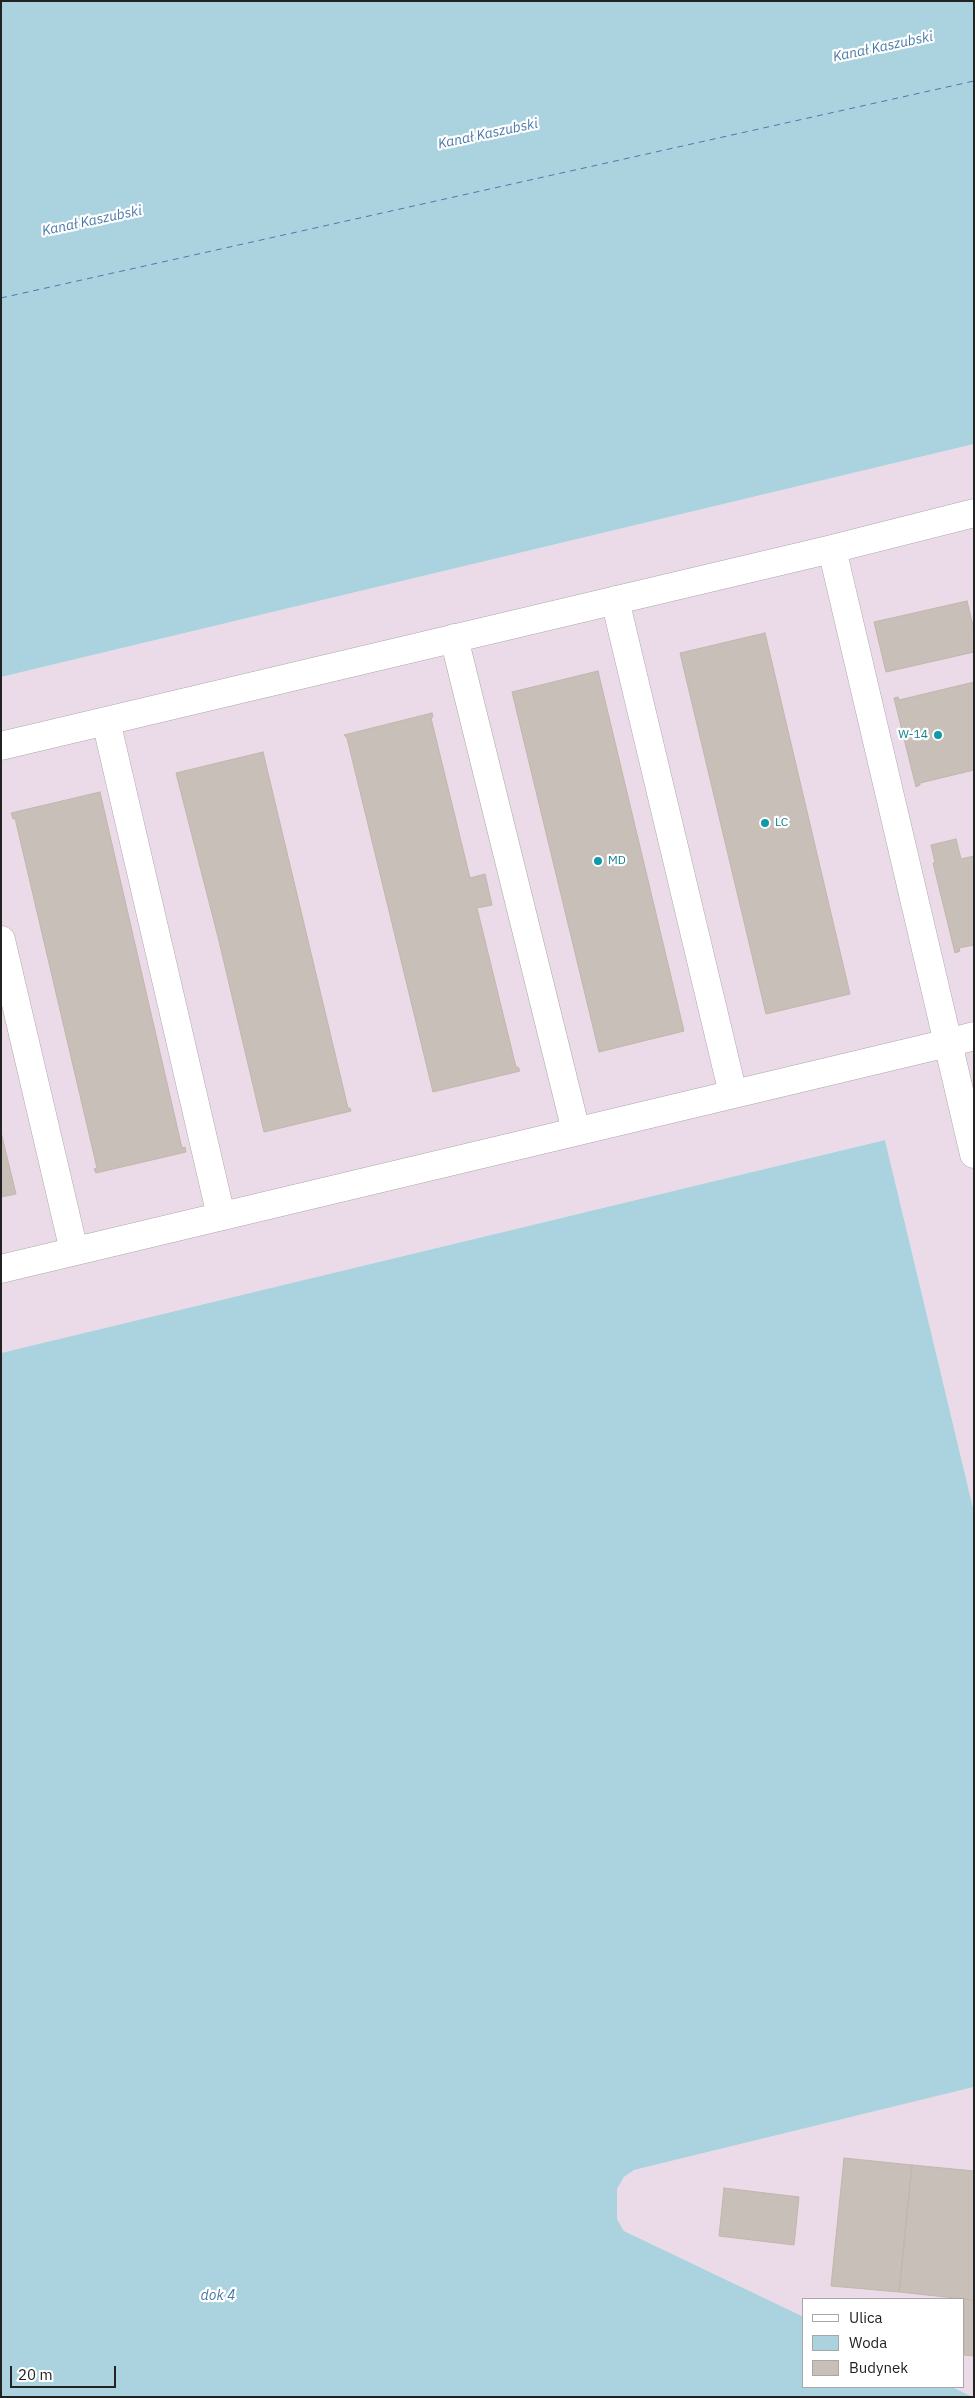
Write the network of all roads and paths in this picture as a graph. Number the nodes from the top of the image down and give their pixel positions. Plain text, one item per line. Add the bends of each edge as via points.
1 (974, 513) edge
2 (832, 549) junction
3 (615, 600) junction
4 (454, 638) junction
5 (106, 721) junction
6 (1, 746) edge
7 (1, 940) edge
8 (974, 1036) edge
9 (948, 1043) junction
10 (733, 1094) junction
11 (576, 1131) junction
12 (974, 1154) edge
13 (221, 1216) junction
14 (74, 1251) junction
15 (1, 1269) edge

1 - 2 lane
2 - 3 lane
2 - 9 lane
3 - 4 lane
3 - 10 lane
4 - 5 lane
4 - 11 lane
5 - 6 lane
5 - 13 lane
7 - 14 lane
8 - 9 lane
9 - 10 lane
9 - 12 lane
10 - 11 lane
11 - 13 lane
13 - 14 lane
14 - 15 lane

